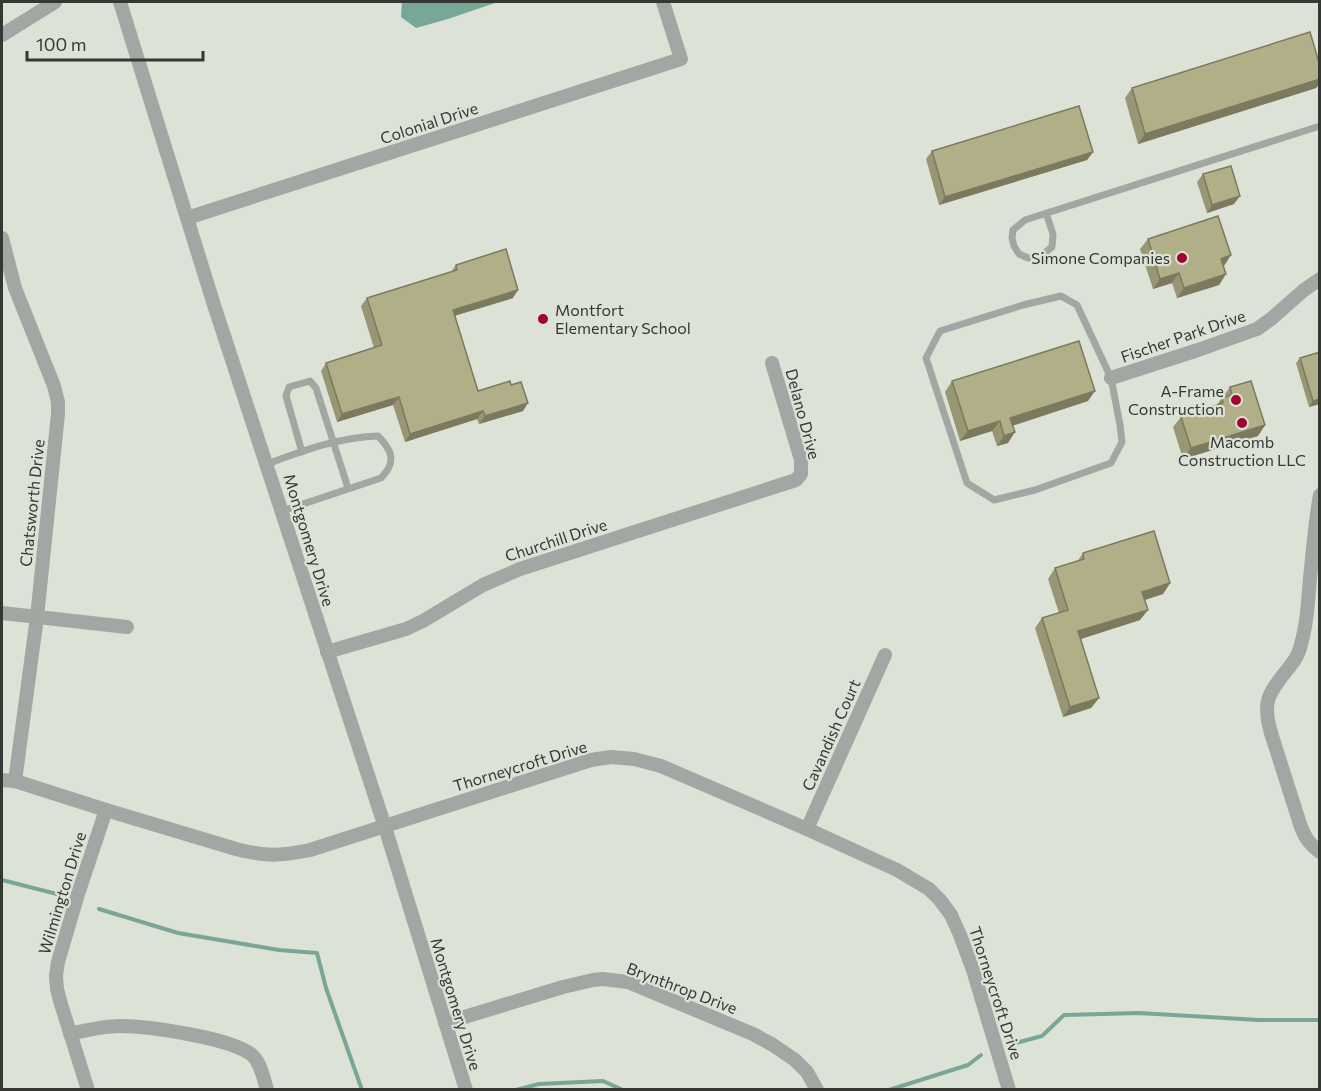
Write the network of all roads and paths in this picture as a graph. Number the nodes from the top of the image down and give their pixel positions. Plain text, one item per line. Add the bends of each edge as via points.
1 (55, 2) edge
2 (120, 2) edge
3 (663, 2) edge
4 (2, 35) edge
5 (1320, 126) edge
6 (1047, 213) junction
7 (187, 218) junction
8 (2, 238) edge
9 (1320, 279) edge
10 (772, 363) dead end
11 (1111, 378) junction
12 (333, 441) junction
13 (302, 452) junction
14 (267, 464) junction
15 (801, 474) joint
16 (348, 488) junction
17 (1320, 495) edge
18 (282, 511) junction
19 (1314, 596) edge
20 (2, 613) edge
21 (37, 617) junction
22 (127, 627) dead end
23 (327, 652) junction
24 (885, 655) dead end
25 (8, 781) edge
26 (106, 810) junction
27 (385, 826) junction
28 (807, 829) junction
29 (1320, 852) edge
30 (445, 1023) junction
31 (70, 1034) junction
32 (88, 1089) edge
33 (267, 1089) edge
34 (466, 1089) edge
35 (817, 1089) edge
36 (1009, 1089) edge

1 - 4 street
2 - 7 street, Montgomery Drive
3 - 7 street, Colonial Drive via 681,59
5 - 6 lane
6 - 6 lane via 1024,220 1013,230 1019,254 1028,258 1040,256 1052,247
7 - 14 street, Montgomery Drive
8 - 21 street, Chatsworth Drive via 15,288 58,402
9 - 11 street, Fischer Park Drive via 1257,329
10 - 15 street, Delano Drive via 801,460
11 - 11 lane via 1077,305 1061,296 940,331 926,358 967,483 994,500 1111,463 1122,442
12 - 13 lane
12 - 13 lane via 316,388 310,381 289,387 286,396
12 - 16 lane
12 - 16 lane via 378,436 392,460 381,478
13 - 14 lane
14 - 18 street, Montgomery Drive
15 - 23 street, Churchill Drive via 792,482 520,569 483,585 406,629
16 - 18 lane
17 - 19 street via 1314,530
18 - 23 street, Montgomery Drive
19 - 29 street via 1299,653 1271,690 1267,719 1302,831
20 - 21 street
21 - 22 street
21 - 25 street, Chatsworth Drive
23 - 27 street, Montgomery Drive
24 - 28 street, Cavandish Court
25 - 26 street, Thorneycroft Drive
26 - 27 street, Thorneycroft Drive via 271,856 310,850
26 - 31 street, Wilmington Drive via 58,962 57,989
27 - 28 street, Thorneycroft Drive via 557,770 611,757 661,766
27 - 30 street, Montgomery Drive
28 - 36 street, Thorneycroft Drive via 897,870 940,900 960,934
30 - 34 street, Montgomery Drive
30 - 35 street, Brynthrop Drive via 592,980 628,982 773,1045 801,1066
31 - 32 street, Wilmington Drive
31 - 33 street via 135,1026 232,1044 256,1059

